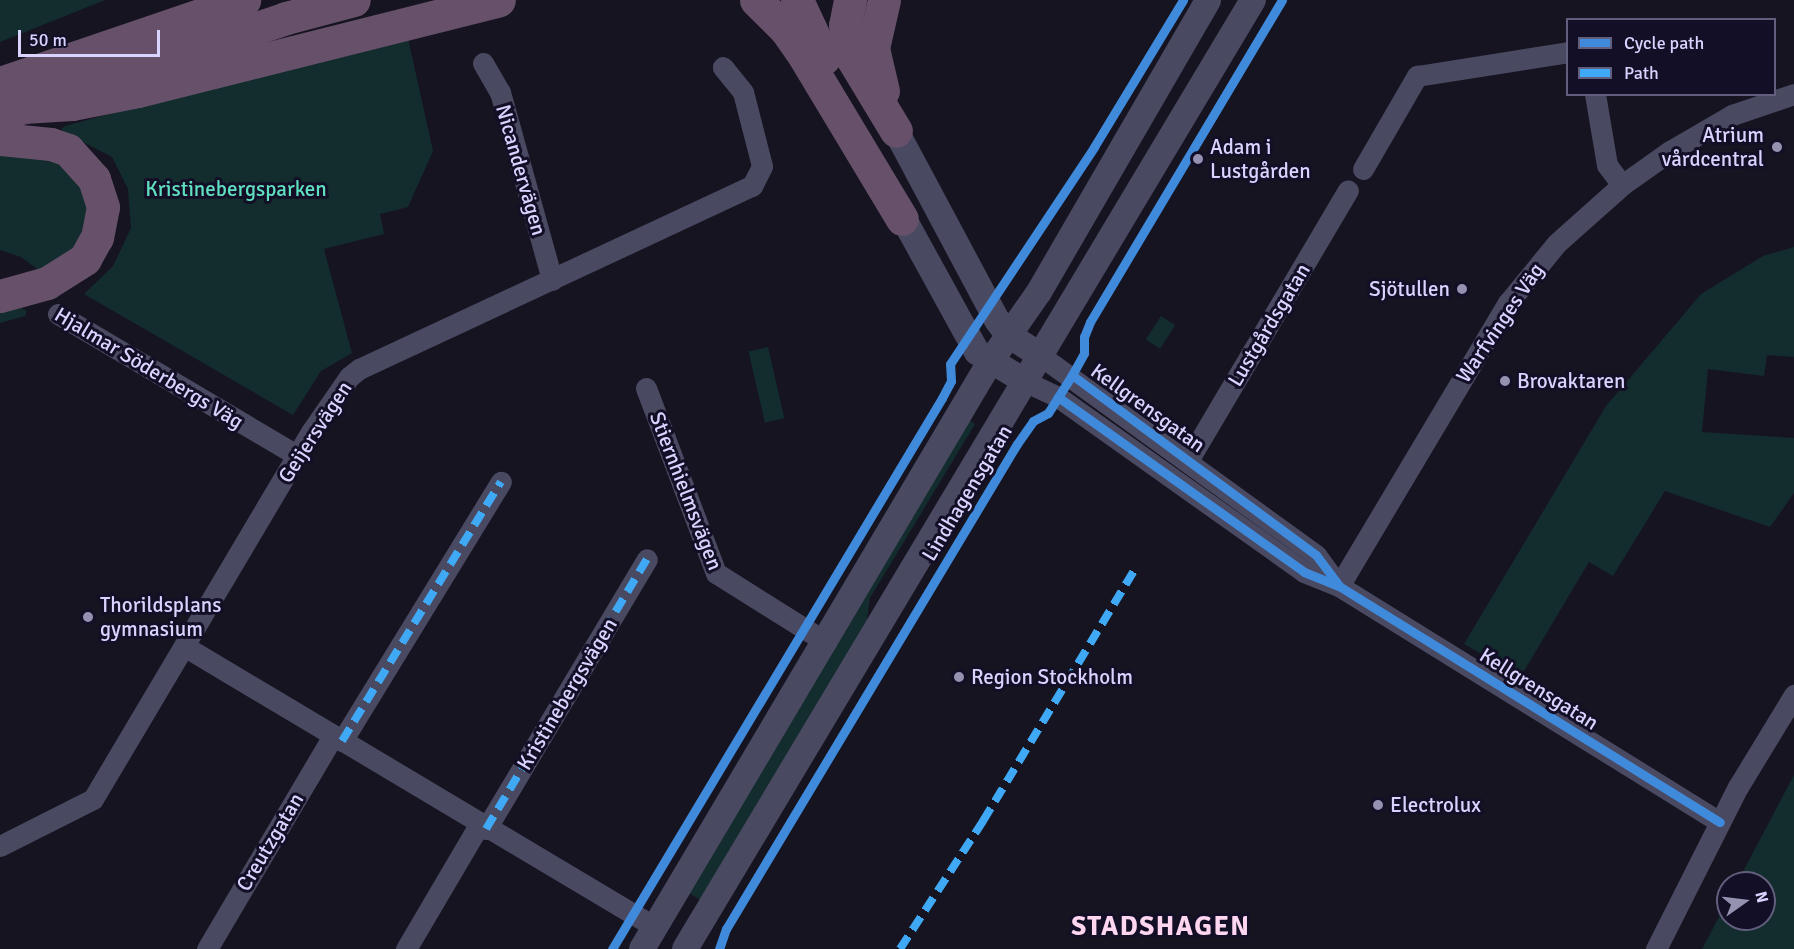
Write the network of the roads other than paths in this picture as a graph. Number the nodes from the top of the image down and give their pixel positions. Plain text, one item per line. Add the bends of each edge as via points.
1 (187, 0) edge
2 (244, 0) edge
3 (354, 0) edge
4 (499, 0) edge
5 (756, 0) edge
6 (782, 0) edge
7 (797, 0) edge
8 (850, 0) edge
9 (884, 0) edge
10 (1208, 0) edge
11 (1253, 0) edge
12 (126, 37) junction
13 (849, 45) junction
14 (1566, 52) edge
15 (483, 63) dead end
16 (723, 67) dead end
17 (0, 83) edge
18 (1794, 94) edge
19 (1595, 96) edge
20 (11, 111) edge
21 (0, 139) edge
22 (883, 140) junction
23 (1113, 163) junction
24 (1363, 169) dead end
25 (1143, 185) junction
26 (1622, 185) junction
27 (1348, 190) dead end
28 (902, 219) junction
29 (552, 280) junction
30 (0, 296) edge
31 (58, 314) dead end
32 (1007, 334) junction
33 (1041, 356) junction
34 (990, 362) junction
35 (1026, 382) junction
36 (646, 388) dead end
37 (298, 456) junction
38 (1188, 459) junction
39 (501, 482) dead end
40 (647, 559) dead end
41 (1339, 586) junction
42 (826, 642) junction
43 (184, 646) junction
44 (1794, 695) edge
45 (337, 739) junction
46 (1720, 822) junction
47 (483, 827) junction
48 (0, 846) edge
49 (655, 927) junction
50 (687, 948) edge
51 (207, 949) edge
52 (406, 949) edge
53 (642, 949) edge
54 (1656, 949) edge

1 - 12 highway
2 - 12 highway
3 - 20 highway via 286,18
4 - 20 highway via 138,91
5 - 28 highway via 786,30 804,56
6 - 13 highway
7 - 13 highway
8 - 13 highway via 845,25
9 - 13 highway
10 - 23 street
11 - 25 street, Lindhagensgatan
12 - 17 highway
13 - 22 highway
13 - 22 highway via 876,66
14 - 24 street via 1417,76
15 - 29 street, Nicandervägen via 500,92
16 - 29 street, Geijersvägen via 743,92 762,166 752,186
18 - 26 street, Warfvinges Väg via 1716,124
19 - 26 street via 1607,165
21 - 30 highway via 51,144 83,162 94,179 103,207 97,237 85,259 47,283
22 - 28 street, Kellgrensgatan
22 - 32 street, Kellgrensgatan
23 - 25 street
23 - 32 street via 1039,292
25 - 33 street, Lindhagensgatan
26 - 41 street, Warfvinges Väg via 1557,243 1508,303
27 - 38 street, Lustgårdsgatan
28 - 34 street, Kellgrensgatan via 967,337
29 - 37 street, Geijersvägen via 359,369 332,399
31 - 37 street, Hjalmar Söderbergs Väg
32 - 33 street, Kellgrensgatan
32 - 34 street
33 - 35 street, Lindhagensgatan
33 - 38 street, Kellgrensgatan
34 - 35 street, Kellgrensgatan
34 - 42 street
35 - 41 street, Kellgrensgatan via 1058,397 1304,572
35 - 50 street, Lindhagensgatan
36 - 42 street, Stiernhielmsvägen via 716,573
37 - 43 street, Geijersvägen
38 - 41 street, Kellgrensgatan via 1256,514 1316,555
39 - 45 street
40 - 47 street, Kristinebergsvägen
41 - 46 street, Kellgrensgatan
42 - 49 street
43 - 45 street
43 - 48 street, Geijersvägen via 93,799
44 - 46 street
45 - 47 street
45 - 51 street, Creutzgatan
46 - 54 street
47 - 49 street
47 - 52 street, Kristinebergsvägen
49 - 50 street
49 - 53 street

